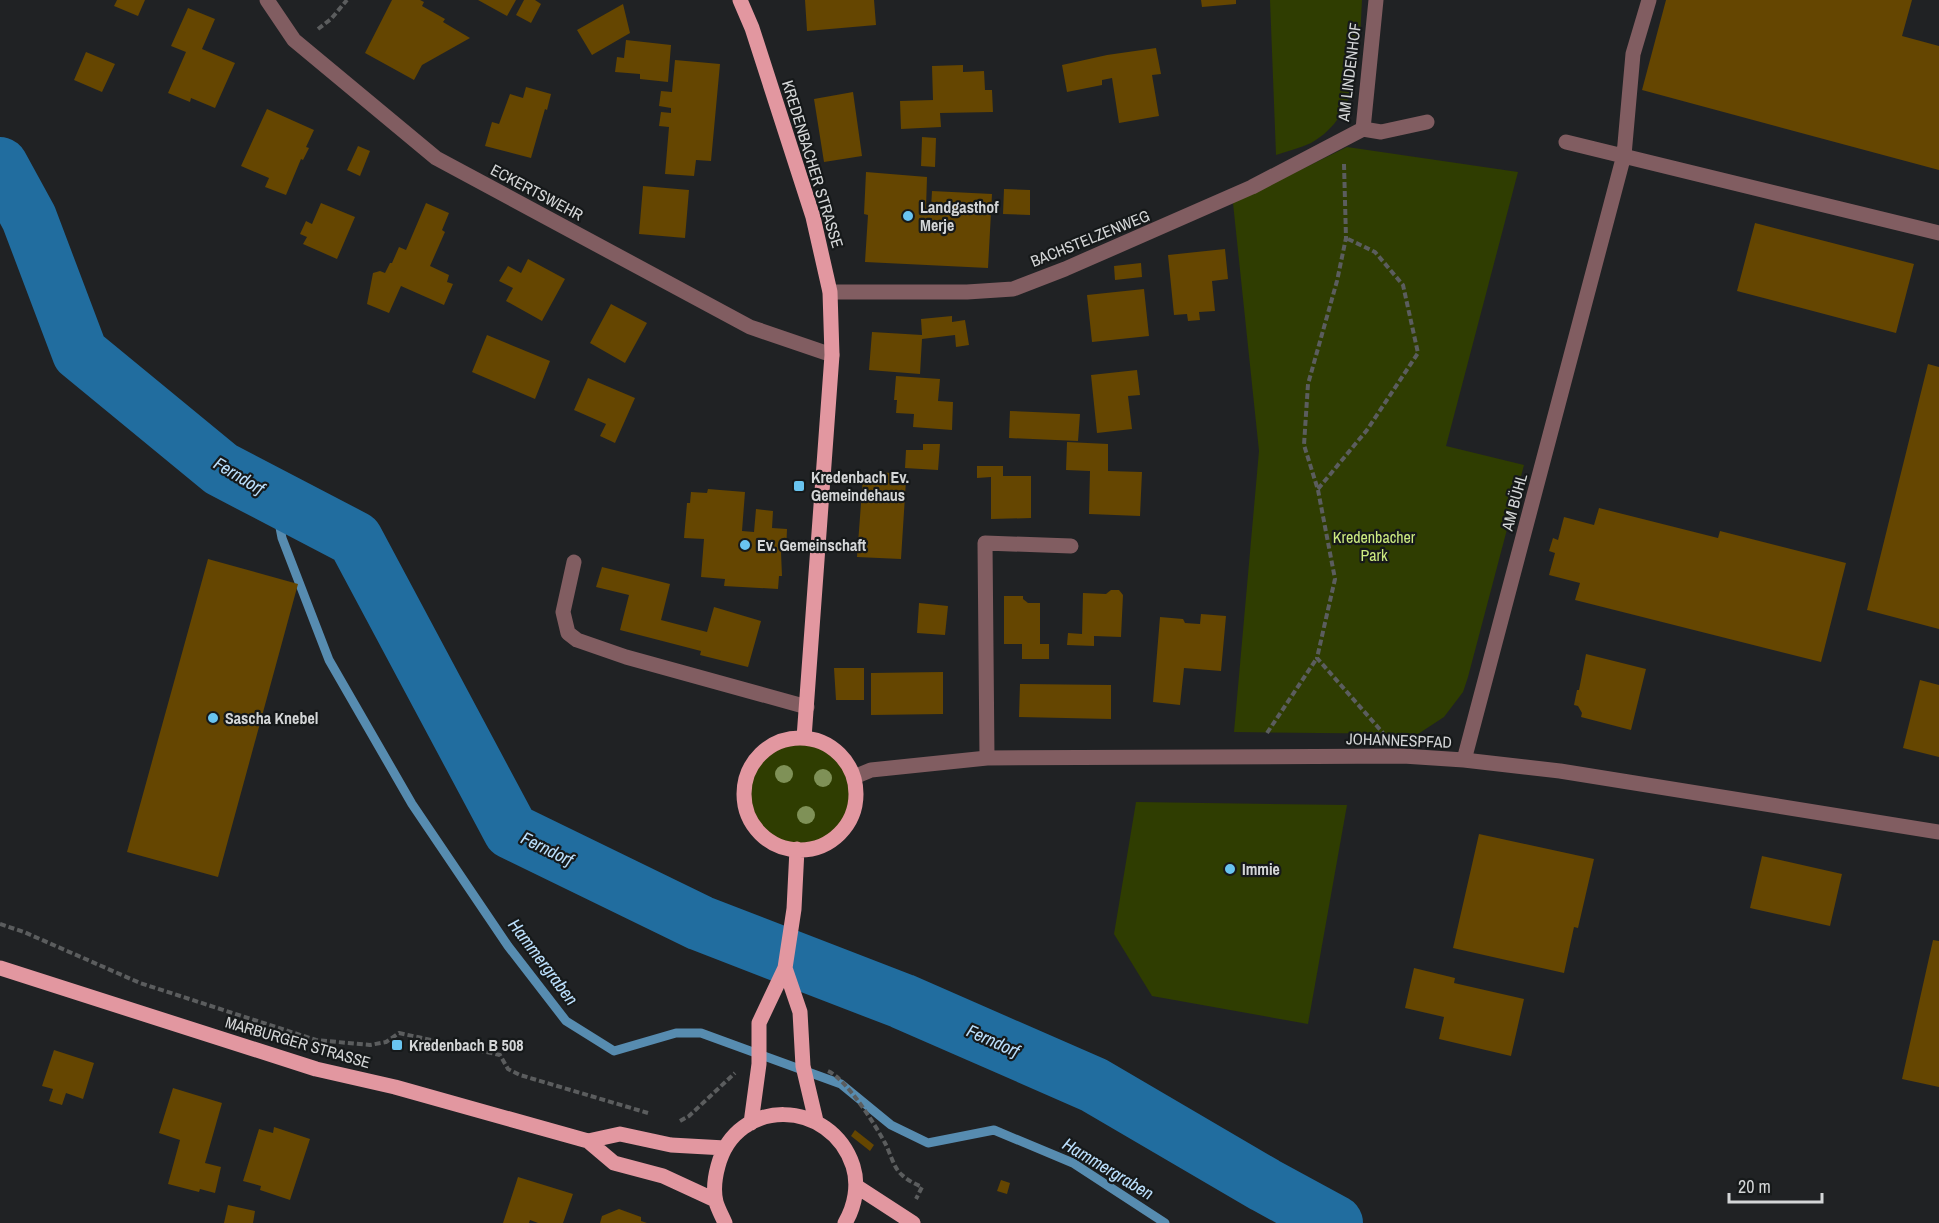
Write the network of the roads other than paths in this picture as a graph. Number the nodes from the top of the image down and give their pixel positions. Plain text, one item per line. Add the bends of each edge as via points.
1 (267, 0) edge
2 (740, 0) edge
3 (1376, 0) edge
4 (1649, 0) edge
5 (1427, 122) dead end
6 (1363, 129) junction
7 (1344, 139) joint
8 (1566, 142) dead end
9 (1624, 155) junction
10 (1939, 233) edge
11 (830, 292) junction
12 (832, 355) junction
13 (1071, 546) dead end
14 (573, 562) dead end
15 (807, 707) junction
16 (804, 738) junction
17 (987, 758) junction
18 (1464, 760) junction
19 (854, 777) junction
20 (1939, 831) edge
21 (797, 849) junction
22 (0, 968) edge
23 (785, 968) junction
24 (816, 1121) junction
25 (751, 1123) junction
26 (588, 1142) junction
27 (725, 1148) junction
28 (856, 1186) junction
29 (715, 1200) junction
30 (909, 1221) edge
31 (725, 1223) edge
32 (845, 1223) edge

1 - 12 street, ECKERTSWEHR via 294,40 436,158 750,327
2 - 11 main road, KREDENBACHER STRASSE via 813,217
3 - 6 street, AM LINDENHOF
4 - 9 street, AM BÜHL via 1633,54
5 - 6 street via 1380,132
6 - 7 street, AM LINDENHOF
7 - 11 street, BACHSTELZENWEG via 1252,188 1013,289
8 - 9 street
9 - 10 street
9 - 18 street, AM BÜHL
11 - 12 main road, KREDENBACHER STRASSE
12 - 15 main road, KREDENBACHER STRASSE
13 - 17 street via 985,543
14 - 15 street via 563,612 568,633 577,640
15 - 16 main road, KREDENBACHER STRASSE
16 - 19 main road via 820,741 834,750
16 - 21 main road via 791,738 765,750 748,775 745,791 746,805 759,831 781,846
17 - 18 street, JOHANNESPFAD via 1403,756
17 - 19 street, JOHANNESPFAD via 871,770
18 - 20 street, JOHANNESPFAD via 1560,771
19 - 21 main road via 856,799 844,829 824,844
21 - 23 main road via 794,909
22 - 26 main road, MARBURGER STRASSE via 316,1069 395,1087
23 - 24 main road via 800,1012 803,1066
23 - 25 main road via 759,1023
24 - 25 main road via 795,1114 772,1115
24 - 28 main road via 835,1134 849,1152
25 - 27 main road
26 - 27 main road, MARBURGER STRASSE via 620,1134 671,1145
26 - 29 main road, MARBURGER STRASSE via 614,1163 663,1176
27 - 29 main road via 714,1178
28 - 30 main road
28 - 32 main road via 856,1198
29 - 31 main road

